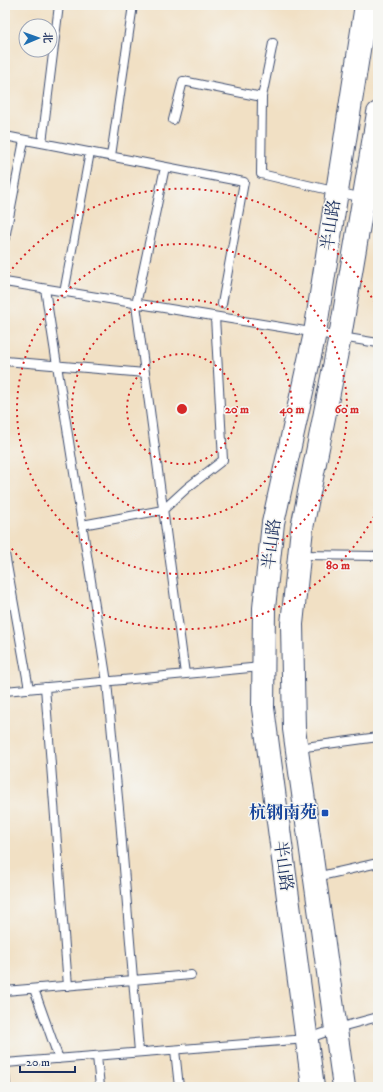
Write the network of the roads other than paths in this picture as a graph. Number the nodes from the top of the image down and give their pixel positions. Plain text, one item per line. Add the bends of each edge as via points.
1 (59, 5) edge
2 (133, 5) edge
3 (366, 5) edge
4 (272, 43) dead end
5 (262, 97) junction
6 (378, 114) edge
7 (173, 120) dead end
8 (5, 136) edge
9 (24, 140) junction
10 (42, 144) junction
11 (90, 152) junction
12 (111, 156) junction
13 (165, 166) junction
14 (336, 192) junction
15 (365, 198) junction
16 (5, 238) edge
17 (5, 282) edge
18 (44, 289) junction
19 (64, 292) junction
20 (222, 304) dead end
21 (136, 305) junction
22 (214, 317) junction
23 (315, 333) junction
24 (340, 337) junction
25 (378, 343) edge
26 (5, 361) edge
27 (57, 367) junction
28 (145, 373) junction
29 (163, 510) junction
30 (82, 525) junction
31 (5, 554) edge
32 (299, 555) junction
33 (378, 556) edge
34 (262, 667) junction
35 (184, 674) junction
36 (106, 682) junction
37 (45, 688) junction
38 (29, 689) junction
39 (5, 691) edge
40 (378, 737) edge
41 (296, 748) junction
42 (378, 863) edge
43 (315, 878) junction
44 (191, 975) dead end
45 (133, 980) junction
46 (68, 986) junction
47 (34, 988) junction
48 (5, 991) edge
49 (378, 1018) edge
50 (337, 1028) junction
51 (307, 1039) junction
52 (175, 1050) junction
53 (139, 1052) junction
54 (97, 1056) junction
55 (59, 1059) junction
56 (5, 1063) edge
57 (5, 1074) edge
58 (6, 1087) edge
59 (100, 1087) edge
60 (179, 1087) edge
61 (313, 1087) edge
62 (344, 1087) edge

1 - 10 lane
2 - 12 lane
3 - 14 main road, 半山路
4 - 5 lane
5 - 7 lane via 183,81
5 - 14 lane via 261,174
6 - 15 main road, 半山路
8 - 9 lane
9 - 10 lane
9 - 16 lane
10 - 11 lane
11 - 12 lane
11 - 19 lane
12 - 13 lane
13 - 20 lane via 244,182
13 - 21 lane
14 - 15 lane
14 - 23 main road, 半山路
15 - 24 main road, 半山路
17 - 18 lane
18 - 19 lane
18 - 27 lane
19 - 21 lane
21 - 22 lane
21 - 28 lane
22 - 23 lane
22 - 29 lane via 223,460
23 - 24 lane
23 - 34 main road, 半山路 via 273,522 264,608
24 - 25 lane
24 - 32 main road, 半山路 via 302,528
26 - 27 lane
27 - 28 lane
27 - 30 lane
28 - 29 lane
29 - 30 lane
29 - 35 lane
30 - 36 lane
31 - 38 lane
32 - 33 lane
32 - 41 main road, 半山路 via 292,624
34 - 35 lane
34 - 51 main road, 半山路 via 264,716
35 - 36 lane
36 - 37 lane
36 - 45 lane
37 - 38 lane
37 - 46 lane
38 - 39 lane
40 - 41 lane
41 - 43 main road, 半山路
42 - 43 lane
43 - 50 main road, 半山路
44 - 45 lane
45 - 46 lane
45 - 53 lane
46 - 47 lane
47 - 48 lane
47 - 55 lane
49 - 50 lane
50 - 51 lane
50 - 62 main road, 半山路
51 - 52 lane
51 - 61 main road, 半山路
52 - 53 lane
52 - 60 lane
53 - 54 lane
54 - 55 lane
54 - 59 lane
55 - 56 lane
57 - 58 lane

